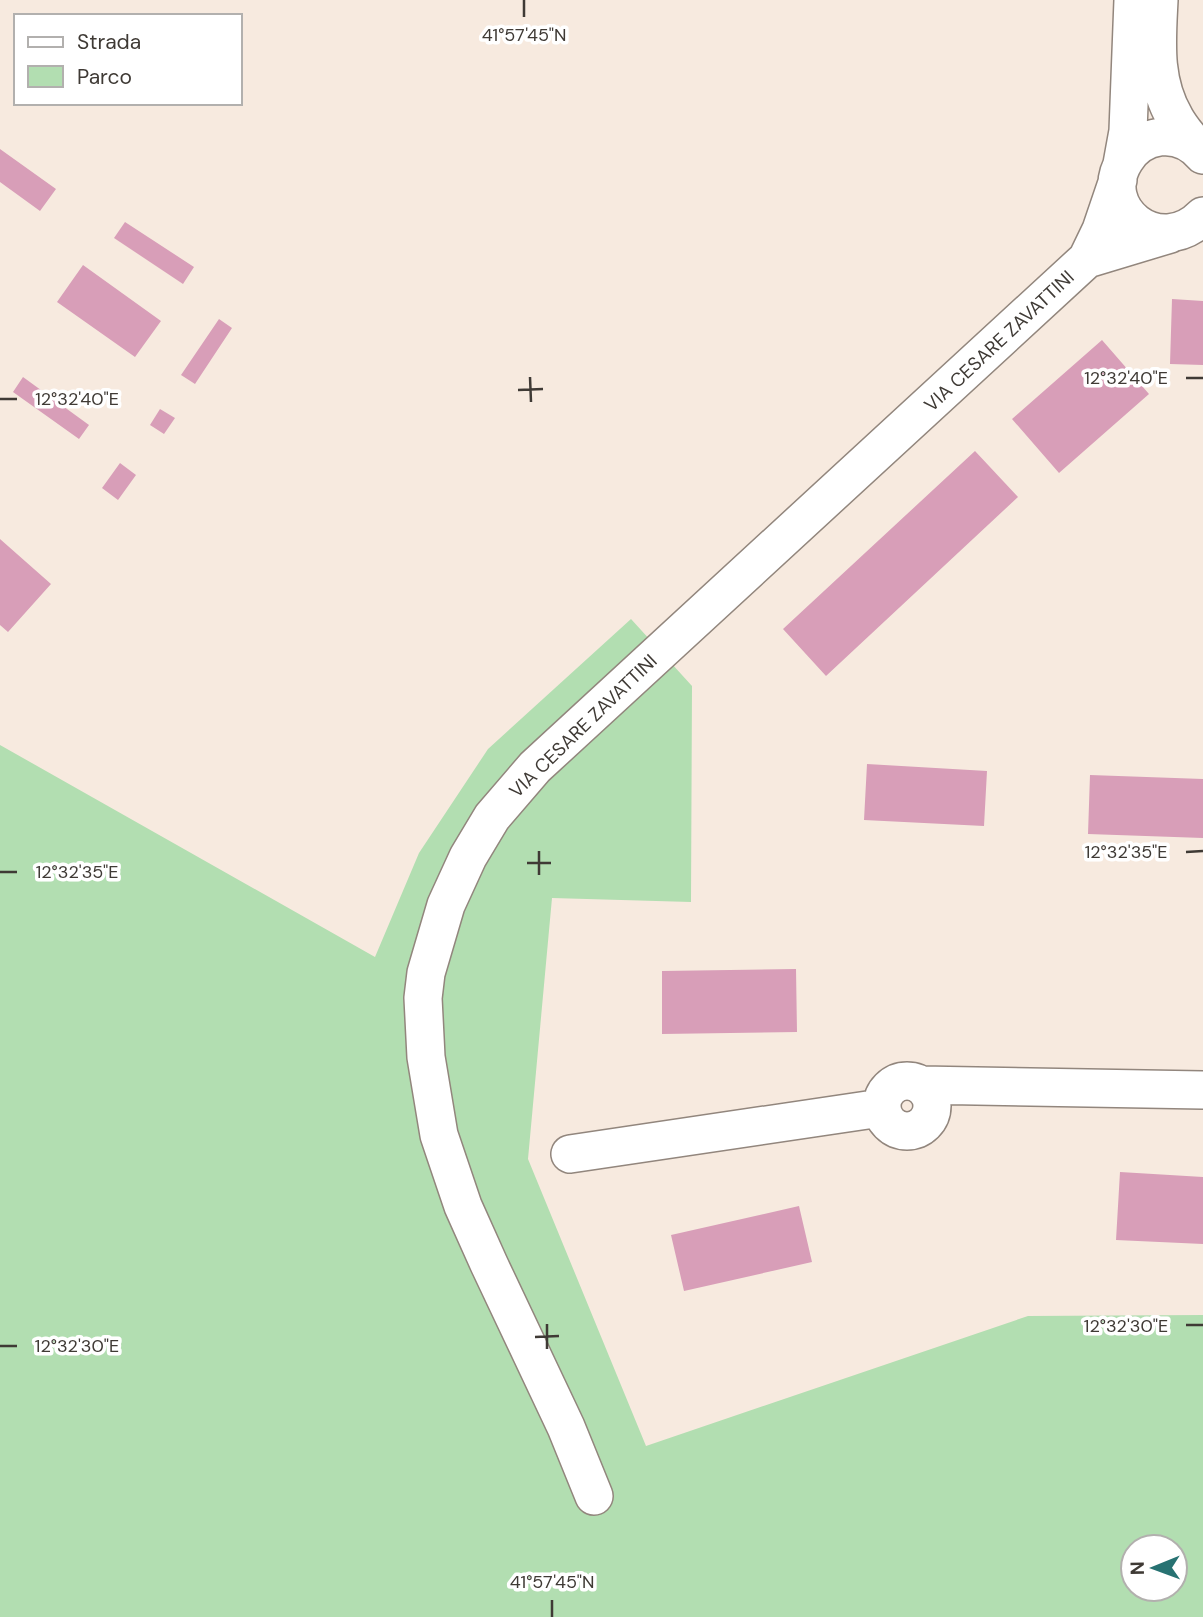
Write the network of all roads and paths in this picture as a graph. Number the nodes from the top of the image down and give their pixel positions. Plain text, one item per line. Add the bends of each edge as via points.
1 (1133, 0) edge
2 (1158, 0) edge
3 (1200, 152) edge
4 (1120, 172) junction
5 (1192, 226) edge
6 (1087, 259) junction
7 (1203, 1090) edge
8 (570, 1154) dead end
9 (594, 1496) dead end

1 - 4 street, VIA CESARE ZAVATTINI via 1128,131
2 - 3 street via 1159,81 1176,121
3 - 4 street via 1186,141 1155,138 1130,153
4 - 5 street via 1118,195 1133,222 1156,233
4 - 6 street, VIA CESARE ZAVATTINI
5 - 6 street, VIA CESARE ZAVATTINI
6 - 9 street, VIA CESARE ZAVATTINI via 535,768 492,817 446,905 423,998 426,1057 439,1135 463,1206
7 - 8 street via 921,1085 932,1106 926,1122 912,1131 888,1124 881,1108

